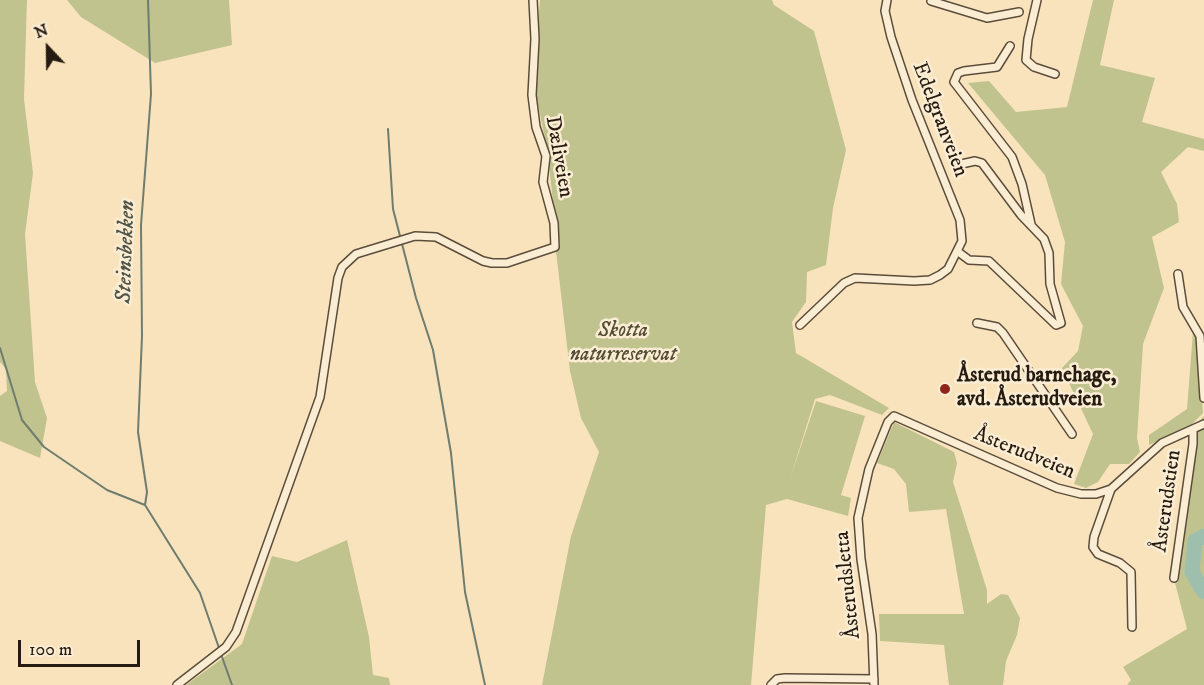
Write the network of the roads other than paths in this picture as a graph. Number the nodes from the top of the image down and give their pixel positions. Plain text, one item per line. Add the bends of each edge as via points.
1 (533, 0) edge
2 (886, 0) edge
3 (1037, 0) edge
4 (932, 1) edge
5 (1019, 12) dead end
6 (1010, 46) dead end
7 (1055, 75) dead end
8 (957, 165) dead end
9 (1032, 228) junction
10 (957, 250) junction
11 (1178, 274) dead end
12 (977, 322) dead end
13 (800, 325) dead end
14 (1204, 398) edge
15 (894, 416) joint
16 (1204, 424) edge
17 (1193, 429) junction
18 (1072, 434) dead end
19 (1111, 489) junction
20 (1174, 578) dead end
21 (1132, 627) dead end
22 (874, 682) edge
23 (177, 685) edge
24 (771, 685) edge

1 - 23 street, Dæliveien via 531,95 546,156 543,182 554,223 555,247 507,263 492,263 436,237 415,236 356,254 342,267 321,397 236,632 226,647
2 - 10 street, Edelgranveien via 891,37 912,100 960,220 962,241
3 - 7 street via 1026,60
4 - 5 street via 987,18
6 - 9 street via 996,67 964,70 954,82 1012,157
8 - 9 street via 982,163
9 - 10 street via 1047,246 1050,284 1062,319 1056,325 999,268 989,261 969,260
10 - 13 street via 948,269 930,280 866,277 844,283
11 - 14 street via 1183,307 1200,336
12 - 18 street via 997,327 1003,333
15 - 19 street, Åsterudveien via 1057,488 1081,494
15 - 22 street, Åsterudsletta via 869,469 858,518
16 - 17 street
17 - 19 street via 1150,451
17 - 20 street, Åsterudstien
19 - 21 street via 1093,547 1098,554 1131,572
22 - 24 street via 785,678

